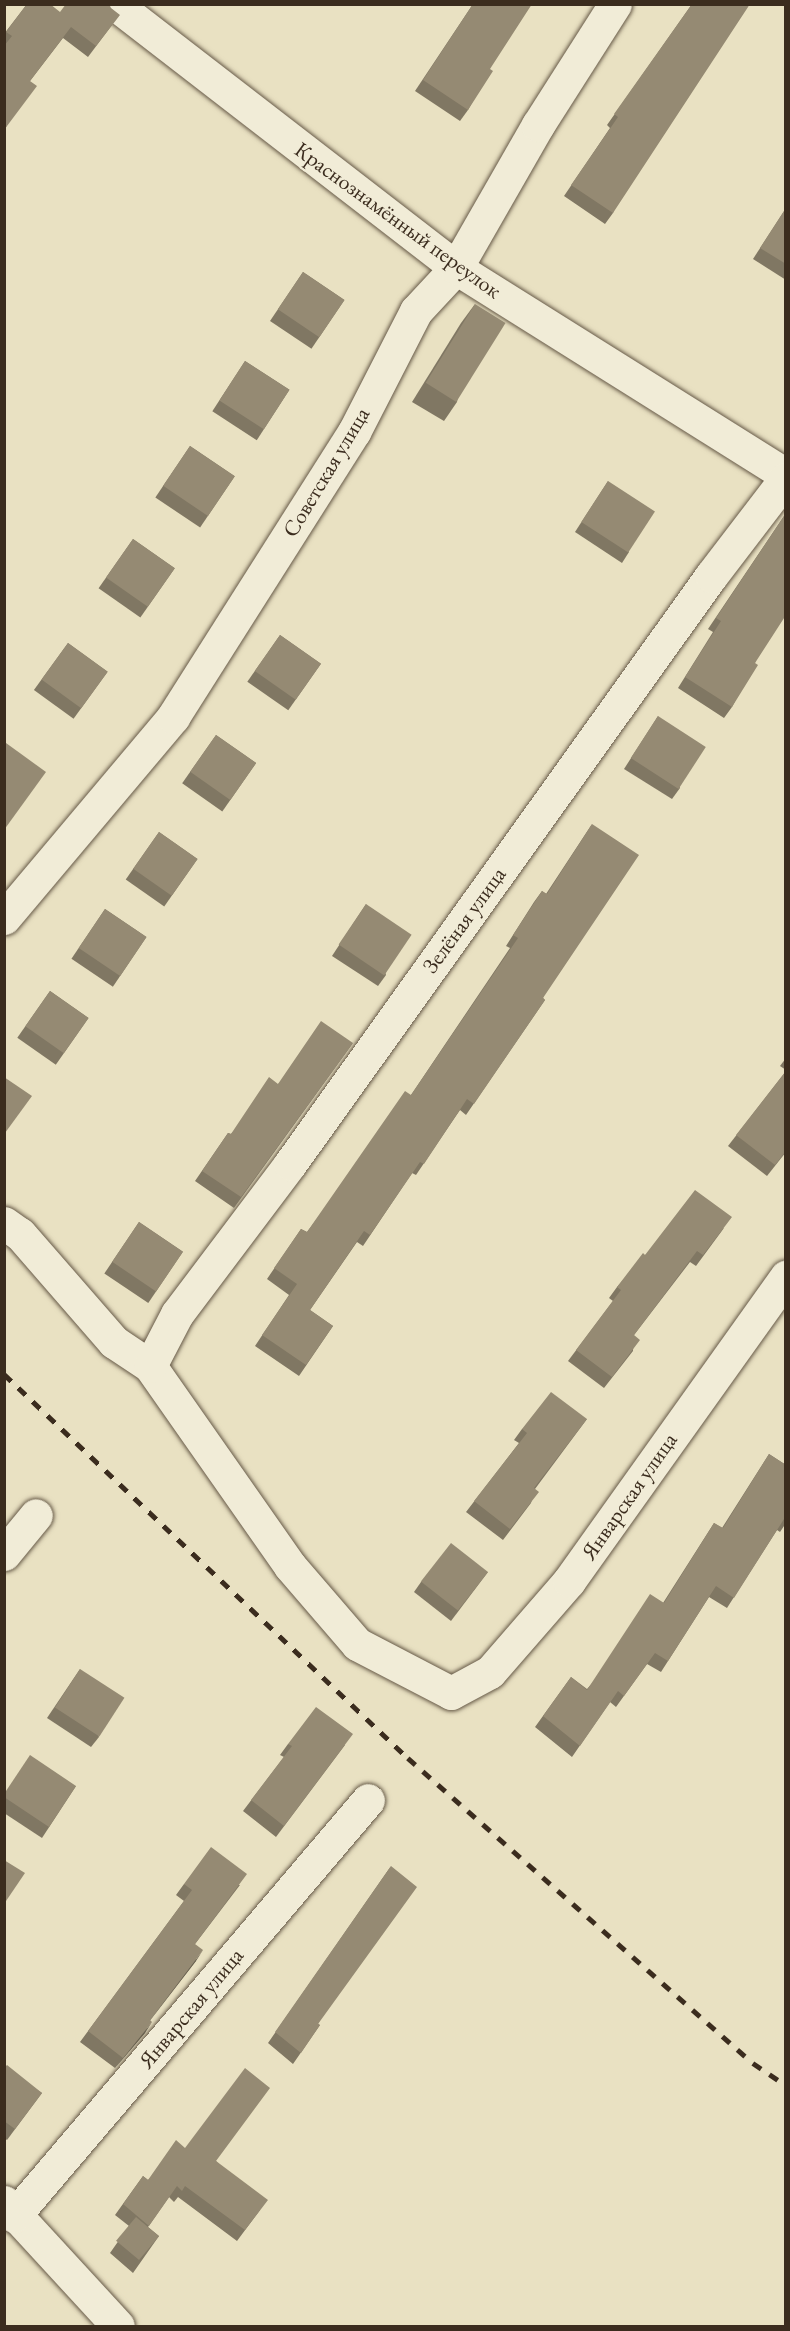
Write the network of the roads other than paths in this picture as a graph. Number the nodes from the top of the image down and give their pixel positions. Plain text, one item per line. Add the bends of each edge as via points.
1 (115, 4) edge
2 (615, 4) edge
3 (456, 268) junction
4 (786, 477) edge
5 (4, 918) edge
6 (4, 1223) edge
7 (786, 1278) edge
8 (150, 1366) junction
9 (36, 1515) dead end
10 (4, 1554) edge
11 (368, 1800) dead end
12 (9, 2209) edge
13 (118, 2326) edge

1 - 3 street, Краснознамённый переулок
2 - 3 street, Советская улица via 538,125
3 - 4 street, Краснознамённый переулок
3 - 5 street, Советская улица via 416,311 354,432 173,717
4 - 8 street, Зелёная улица via 290,1164 177,1314
6 - 8 street via 20,1234 114,1342
7 - 8 street, Январская улица via 570,1581 490,1672 451,1694 357,1644 290,1566
9 - 10 street
11 - 12 street, Январская улица
12 - 13 street

